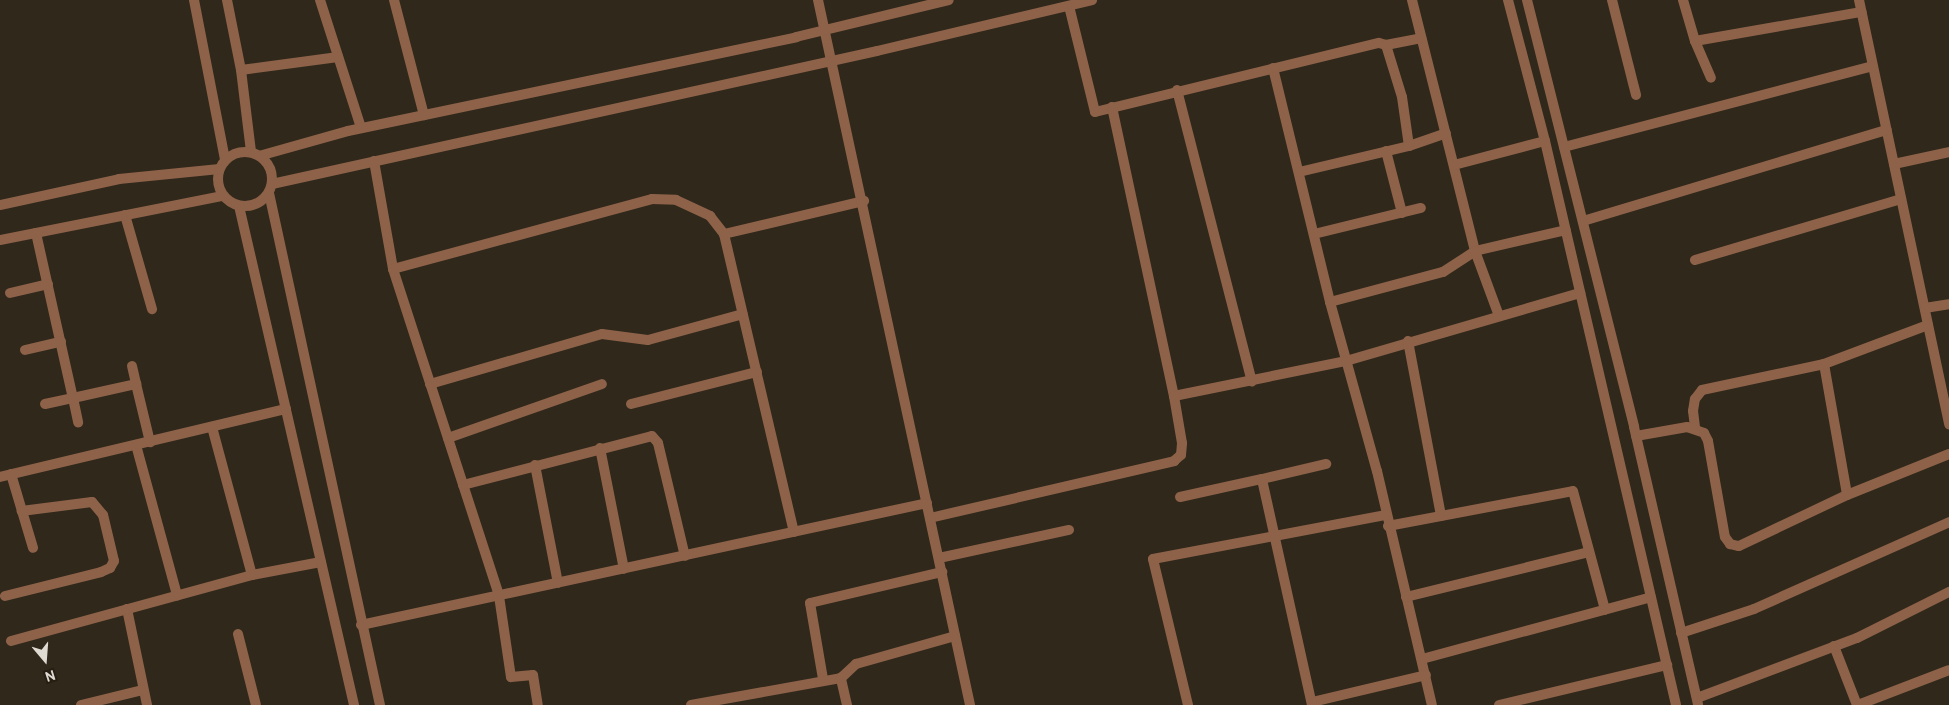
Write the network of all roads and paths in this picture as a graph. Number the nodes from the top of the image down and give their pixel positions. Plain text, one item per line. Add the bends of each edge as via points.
1 (194, 0) edge
2 (227, 0) edge
3 (320, 0) edge
4 (394, 0) edge
5 (818, 0) edge
6 (948, 0) edge
7 (1092, 0) edge
8 (1412, 0) edge
9 (1508, 0) edge
10 (1528, 0) edge
11 (1612, 0) edge
12 (1683, 0) edge
13 (1859, 0) edge
14 (1069, 6) junction
15 (1862, 12) junction
16 (827, 29) junction
17 (1421, 38) junction
18 (1695, 42) junction
19 (1386, 45) junction
20 (338, 57) junction
21 (834, 60) junction
22 (1874, 66) junction
23 (1273, 68) junction
24 (241, 70) junction
25 (1711, 78) dead end
26 (1177, 90) junction
27 (1636, 95) dead end
28 (1112, 107) junction
29 (424, 115) junction
30 (361, 128) junction
31 (1887, 130) junction
32 (1446, 133) junction
33 (1545, 142) junction
34 (1409, 146) junction
35 (1564, 147) junction
36 (1386, 151) junction
37 (1949, 152) edge
38 (255, 154) junction
39 (374, 161) junction
40 (1894, 164) junction
41 (222, 165) junction
42 (1454, 165) junction
43 (1299, 172) junction
44 (270, 189) junction
45 (223, 196) junction
46 (1901, 199) junction
47 (864, 201) junction
48 (0, 205) edge
49 (239, 206) junction
50 (1421, 208) dead end
51 (1402, 213) junction
52 (126, 215) junction
53 (1583, 221) junction
54 (1566, 230) junction
55 (36, 233) junction
56 (724, 234) junction
57 (1314, 234) junction
58 (0, 240) edge
59 (1475, 251) junction
60 (1695, 260) dead end
61 (393, 269) junction
62 (48, 284) junction
63 (10, 293) dead end
64 (1580, 293) junction
65 (1330, 302) junction
66 (1949, 304) edge
67 (1925, 308) junction
68 (152, 309) dead end
69 (743, 314) junction
70 (1499, 316) junction
71 (1928, 325) junction
72 (1408, 341) junction
73 (61, 342) junction
74 (26, 350) dead end
75 (1346, 361) junction
76 (1824, 364) junction
77 (132, 366) dead end
78 (757, 372) junction
79 (1252, 382) junction
80 (136, 384) junction
81 (430, 384) junction
82 (602, 384) dead end
83 (1174, 396) junction
84 (73, 398) junction
85 (45, 404) dead end
86 (631, 404) dead end
87 (286, 410) junction
88 (78, 422) dead end
89 (1949, 425) edge
90 (212, 427) junction
91 (1695, 427) junction
92 (1636, 436) junction
93 (448, 438) junction
94 (150, 442) junction
95 (136, 445) junction
96 (600, 448) junction
97 (1949, 454) edge
98 (1326, 464) dead end
99 (535, 465) junction
100 (11, 474) junction
101 (0, 477) edge
102 (1262, 478) junction
103 (463, 485) junction
104 (1847, 495) junction
105 (1180, 497) dead end
106 (927, 503) junction
107 (22, 511) junction
108 (1385, 515) junction
109 (1441, 516) junction
110 (930, 518) junction
111 (1949, 522) edge
112 (1388, 526) junction
113 (1069, 530) dead end
114 (794, 532) junction
115 (1276, 536) junction
116 (32, 548) dead end
117 (1589, 552) junction
118 (685, 556) junction
119 (939, 558) junction
120 (321, 562) junction
121 (624, 569) junction
122 (942, 572) junction
123 (252, 575) junction
124 (558, 583) junction
125 (1949, 592) edge
126 (177, 595) junction
127 (5, 596) dead end
128 (499, 596) junction
129 (1406, 597) junction
130 (1651, 597) junction
131 (127, 609) junction
132 (1604, 610) junction
133 (361, 625) junction
134 (1680, 633) junction
135 (238, 634) dead end
136 (955, 636) junction
137 (12, 641) dead end
138 (1834, 646) junction
139 (1422, 659) junction
140 (1667, 665) junction
141 (1948, 670) edge
142 (1426, 675) junction
143 (841, 678) junction
144 (823, 679) junction
145 (1949, 682) edge
146 (143, 690) junction
147 (1697, 702) edge
148 (716, 703) edge
149 (1312, 703) edge
150 (80, 705) edge
151 (147, 705) edge
152 (256, 705) edge
153 (354, 705) edge
154 (380, 705) edge
155 (538, 705) edge
156 (691, 705) edge
157 (847, 705) edge
158 (970, 705) edge
159 (1188, 705) edge
160 (1432, 705) edge
161 (1499, 705) edge
162 (1676, 705) edge
163 (1858, 705) edge

1 - 41 street
2 - 24 street
3 - 20 street
4 - 29 street
5 - 16 street
6 - 16 street
7 - 14 street
8 - 17 street
9 - 33 street
10 - 35 street
11 - 27 street
12 - 18 street
13 - 15 street
14 - 21 street
14 - 28 street via 1094,112
15 - 18 street
15 - 22 street
16 - 21 street
16 - 29 street
17 - 19 street
17 - 32 street
18 - 25 street
19 - 23 street via 1379,43
19 - 34 street via 1402,97
20 - 24 street
20 - 30 street
21 - 39 street
21 - 47 street
22 - 31 street
22 - 35 street
23 - 26 street
23 - 43 street
24 - 38 street
26 - 28 street
26 - 79 street
28 - 83 street
29 - 30 street
30 - 38 street
31 - 40 street
31 - 53 street
32 - 34 street
32 - 42 street
33 - 42 street
33 - 54 street
34 - 36 street
35 - 53 street
36 - 43 street
36 - 51 street
37 - 40 street
38 - 41 street via 232,155
38 - 44 street via 270,168
39 - 44 street
39 - 61 street
40 - 46 street
41 - 45 street via 219,187
41 - 48 street via 119,180
42 - 59 street
43 - 57 street
44 - 49 street via 256,204
44 - 133 street
45 - 49 street
45 - 52 street
46 - 60 street
46 - 67 street
47 - 56 street
47 - 106 street
49 - 87 street
50 - 51 street
51 - 57 street
52 - 55 street
52 - 68 street
53 - 92 street
54 - 59 street
54 - 64 street
55 - 58 street
55 - 62 street
56 - 61 street via 710,216 676,200 652,199
56 - 69 street
57 - 65 street
59 - 65 street via 1443,272
59 - 70 street
61 - 81 street
62 - 63 street
62 - 73 street
64 - 70 street
64 - 130 street
65 - 75 street
66 - 67 street
67 - 71 street
69 - 78 street
69 - 81 street via 648,340 602,334
70 - 72 street
71 - 76 street
71 - 89 street
72 - 75 street
72 - 109 street
73 - 74 street
73 - 84 street
75 - 79 street
75 - 108 street via 1377,471
76 - 91 street via 1702,390 1694,405
76 - 104 street
77 - 80 street
78 - 86 street
78 - 114 street
79 - 83 street
80 - 84 street
80 - 94 street
81 - 93 street
82 - 93 street
83 - 110 street via 1182,443 1181,455 1174,461
84 - 85 street
84 - 88 street
87 - 90 street
87 - 120 street
90 - 94 street
90 - 123 street
91 - 92 street
91 - 104 street via 1704,432 1708,441 1725,537 1730,544 1739,546
92 - 134 street
93 - 103 street
94 - 95 street
95 - 100 street
95 - 126 street
96 - 99 street
96 - 118 street via 642,436 652,436 658,443
96 - 121 street
97 - 104 street
98 - 102 street
99 - 103 street
99 - 124 street
100 - 101 street
100 - 107 street
102 - 105 street
102 - 115 street
103 - 128 street
106 - 110 street
106 - 114 street
107 - 116 street
107 - 127 street via 92,502 103,515 114,561 110,568 101,572
108 - 112 street
108 - 115 street
109 - 112 street
109 - 117 street via 1573,491
110 - 119 street
111 - 134 street via 1754,609
112 - 129 street
113 - 119 street
114 - 118 street
115 - 149 street
115 - 159 street via 1153,559
117 - 129 street
117 - 132 street
118 - 121 street
119 - 122 street
120 - 123 street
120 - 153 street
121 - 124 street
122 - 136 street
122 - 144 street via 810,603
123 - 126 street
124 - 128 street
125 - 138 street
126 - 131 street
128 - 133 street
128 - 155 street via 511,677 533,675
129 - 139 street
130 - 132 street
130 - 140 street
131 - 137 street
131 - 146 street
132 - 139 street
133 - 154 street
134 - 147 street
135 - 152 street
136 - 143 street via 856,664
136 - 158 street
138 - 147 street
138 - 163 street
139 - 142 street
140 - 161 street
140 - 162 street
141 - 145 street
141 - 163 street
142 - 149 street
142 - 160 street
143 - 144 street
143 - 157 street
144 - 148 street
146 - 150 street
146 - 151 street
148 - 156 street

